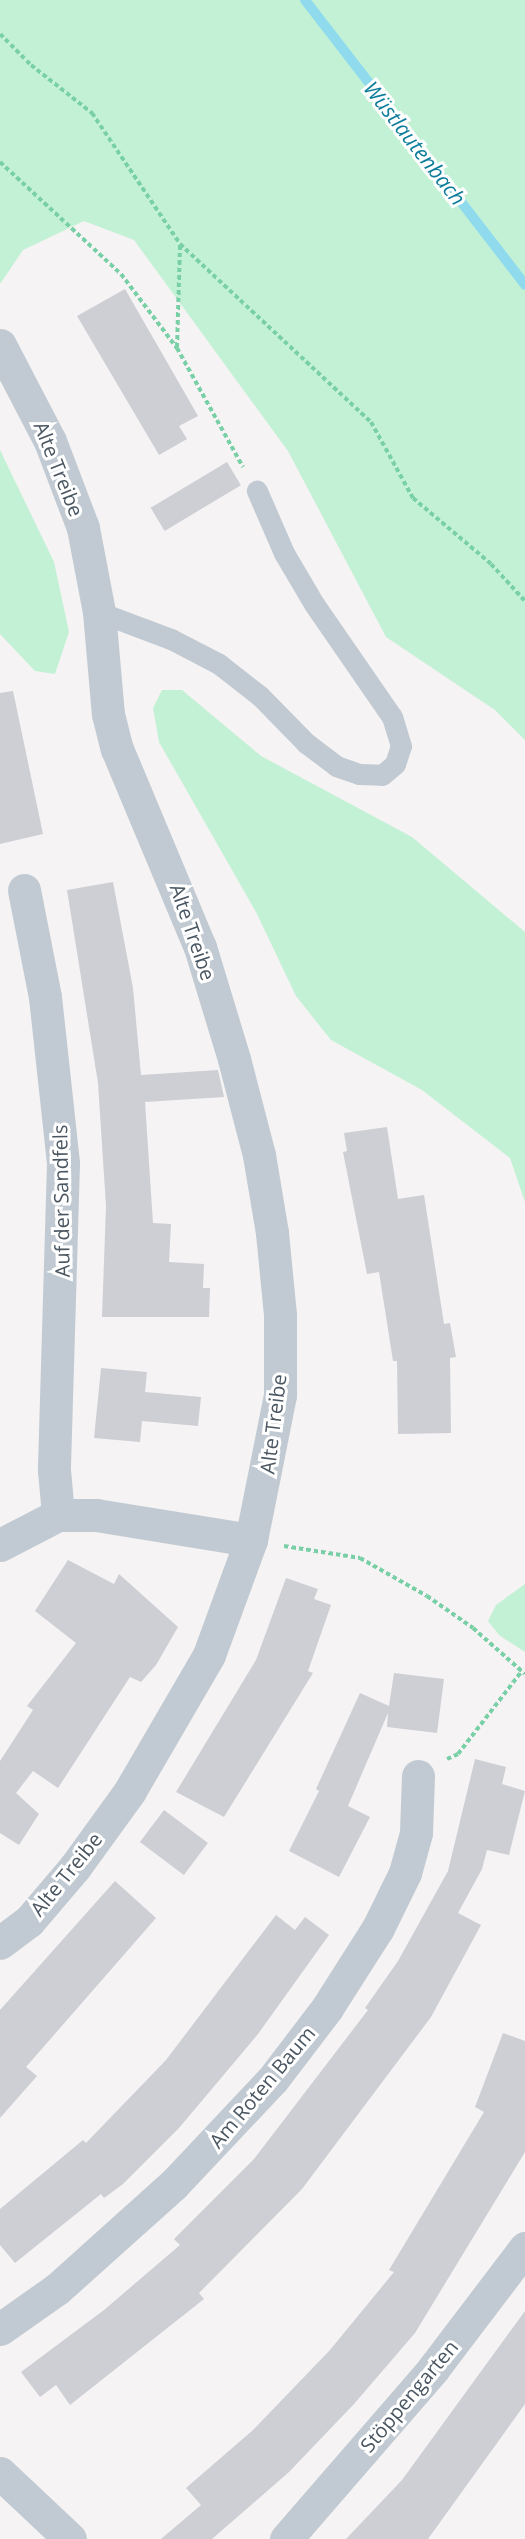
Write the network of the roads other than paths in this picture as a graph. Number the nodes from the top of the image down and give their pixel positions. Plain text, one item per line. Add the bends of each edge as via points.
1 (0, 345) edge
2 (257, 491) road end
3 (99, 612) junction
4 (24, 890) dead end
5 (58, 1515) junction
6 (251, 1540) junction
7 (0, 1545) edge
8 (418, 1776) road end
9 (0, 1944) edge
10 (525, 2248) edge
11 (0, 2329) edge
12 (0, 2473) edge
13 (70, 2539) edge
14 (286, 2539) edge

1 - 3 street, Alte Treibe via 50,441 83,528
2 - 3 lane via 284,553 314,604 392,717 401,746 395,764 382,775 359,774 336,766 219,664 171,639
3 - 6 street, Alte Treibe via 108,714 117,749 200,947 259,1155 270,1222 280,1315 280,1395
4 - 5 street, Auf der Sandfels via 45,997 63,1163 54,1470
5 - 6 street via 96,1515
5 - 7 street
6 - 9 street, Alte Treibe via 209,1655 171,1726 75,1867 28,1921
8 - 11 street, Am Roten Baum via 416,1833 405,1873 378,1928 327,2008 273,2079 181,2177 57,2289
10 - 14 street, Stöppengarten via 433,2369
12 - 13 street

